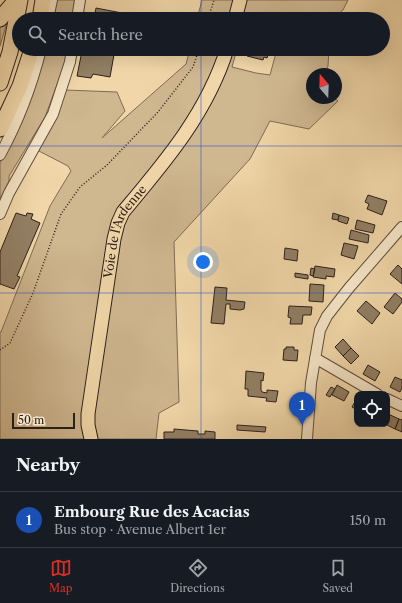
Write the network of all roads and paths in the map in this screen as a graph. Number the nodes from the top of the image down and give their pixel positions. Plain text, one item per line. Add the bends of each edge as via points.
1 (16, 0) edge
2 (20, 0) edge
3 (31, 0) edge
4 (43, 0) edge
5 (52, 0) edge
6 (80, 0) edge
7 (214, 0) edge
8 (240, 0) edge
9 (18, 12) edge
10 (29, 12) edge
11 (41, 12) edge
12 (49, 12) edge
13 (78, 12) edge
14 (210, 12) edge
15 (237, 12) edge
16 (0, 19) edge
17 (12, 42) edge
18 (20, 56) edge
19 (30, 56) edge
20 (39, 56) edge
21 (71, 56) edge
22 (197, 56) edge
23 (225, 56) edge
24 (0, 82) edge
25 (0, 112) edge
26 (0, 129) edge
27 (0, 155) edge
28 (0, 214) edge
29 (402, 227) edge
30 (0, 350) edge
31 (316, 358) junction
32 (372, 391) edge
33 (390, 400) edge
34 (402, 406) edge
35 (91, 439) edge
36 (307, 439) edge

1 - 16 highway
2 - 9 highway
3 - 10 highway
4 - 11 highway
5 - 12 street
6 - 13 street
7 - 14 path
8 - 15 main road
17 - 24 highway
18 - 25 highway
19 - 26 highway via 20,86
20 - 27 street via 20,114
21 - 28 street via 53,114 8,193
22 - 30 path via 193,67 158,112 107,164 80,187 61,214 30,300 10,343
23 - 35 main road, Voie de l'Ardenne via 196,117 171,155 123,212 118,223 88,414
29 - 31 street via 326,316 320,330
31 - 32 street
31 - 36 street via 311,383
33 - 34 street

